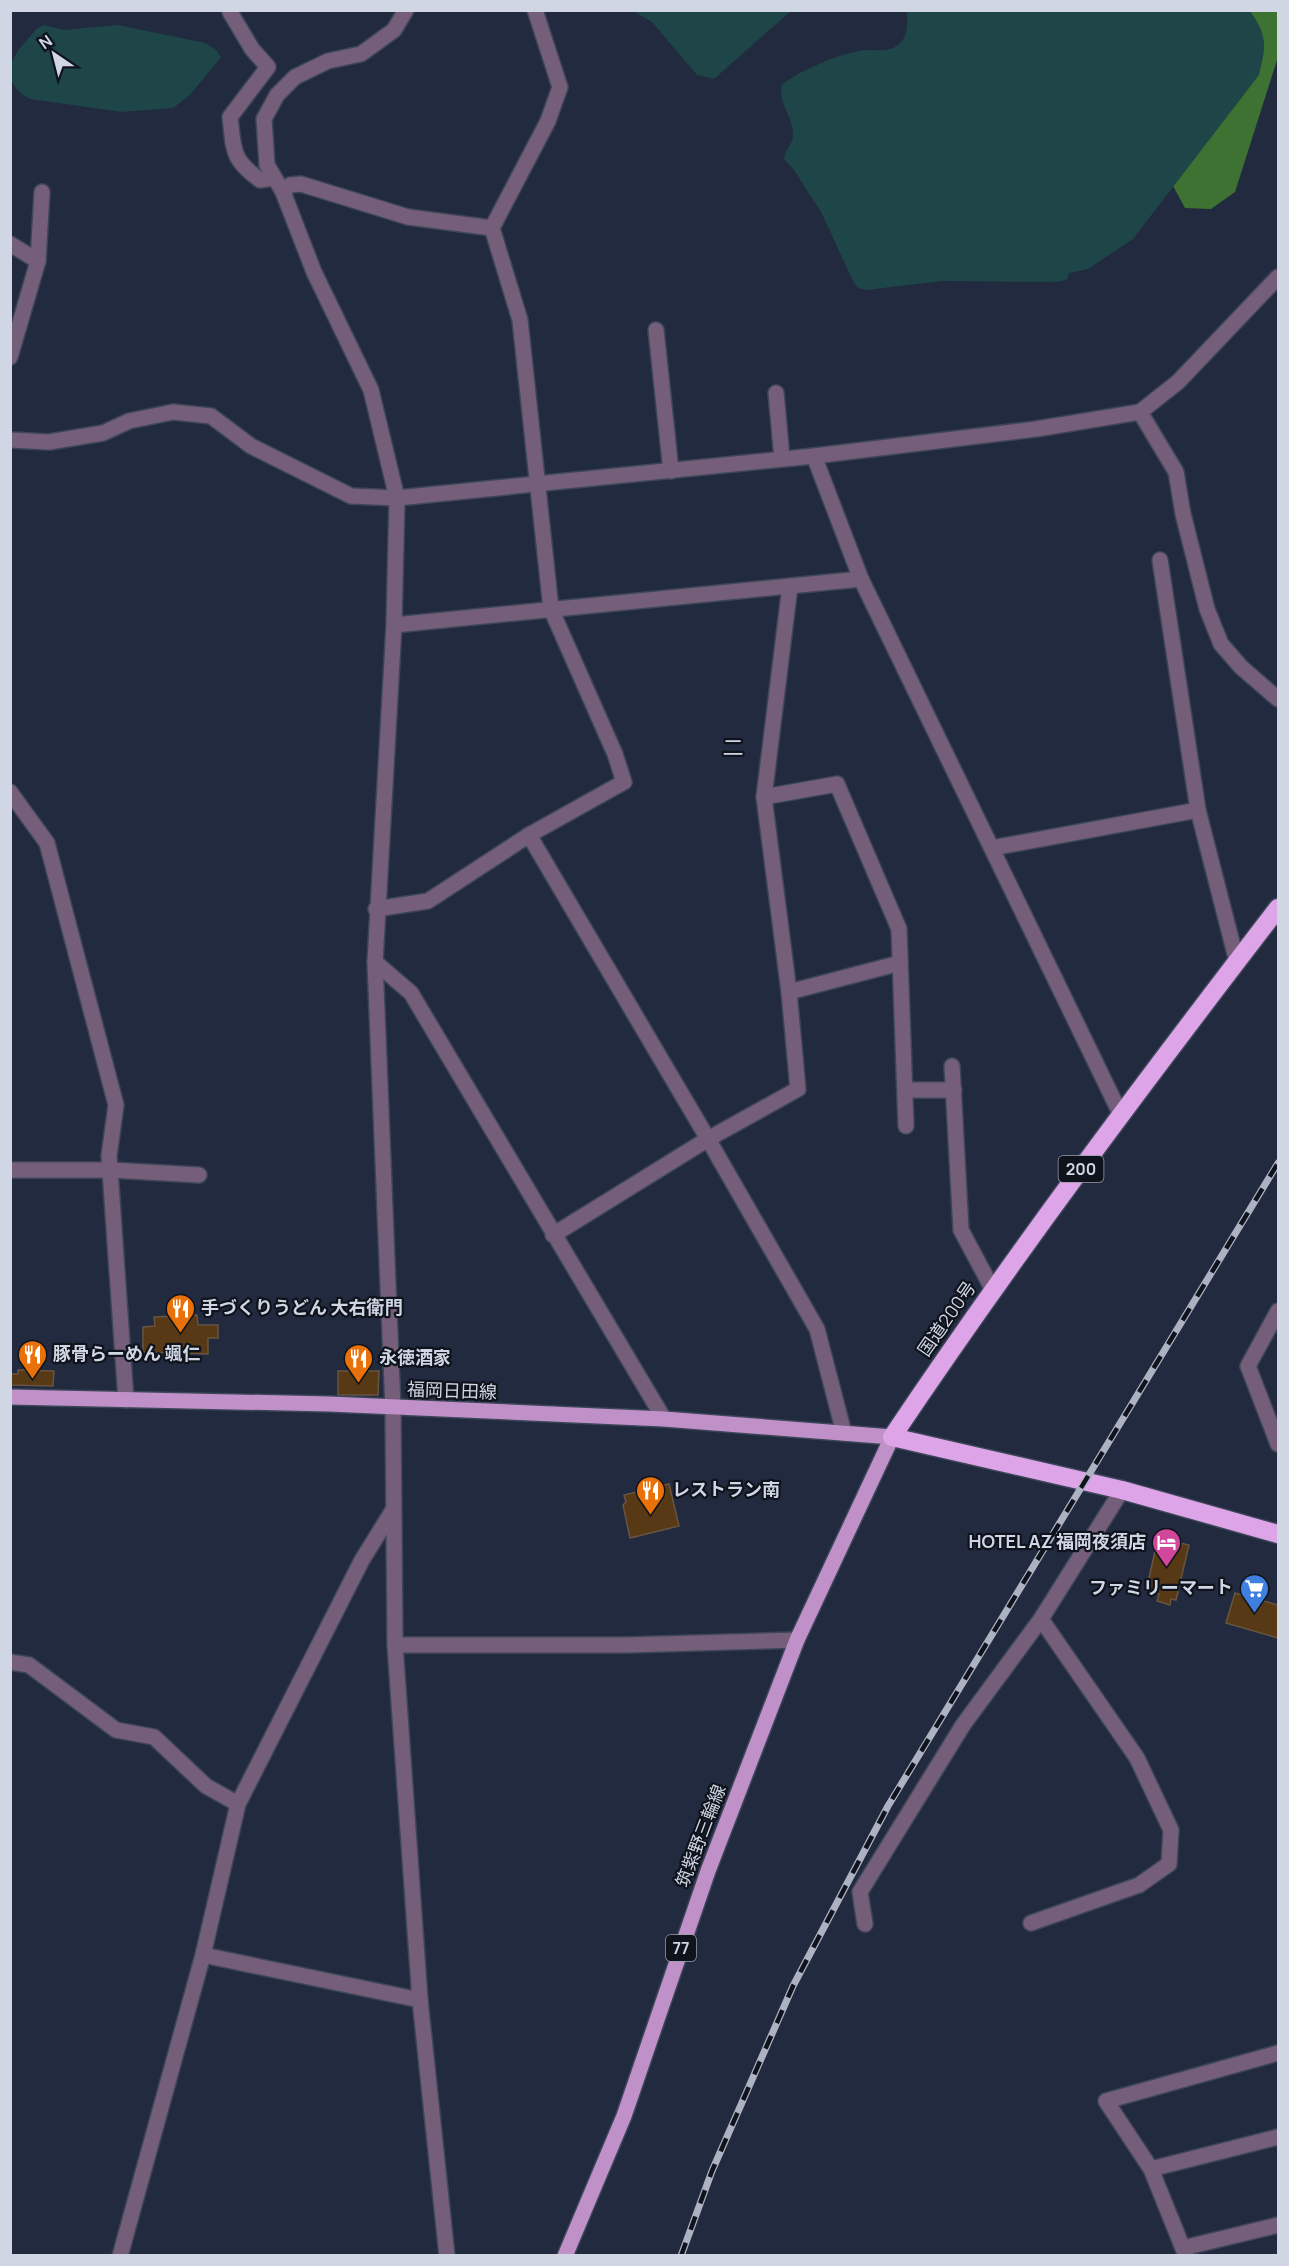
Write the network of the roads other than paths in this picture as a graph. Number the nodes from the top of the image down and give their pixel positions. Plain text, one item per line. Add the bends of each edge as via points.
1 (406, 10) edge
2 (536, 10) edge
3 (230, 12) dead end
4 (274, 178) junction
5 (42, 192) dead end
6 (283, 192) junction
7 (492, 228) junction
8 (10, 244) edge
9 (38, 261) junction
10 (1278, 278) edge
11 (656, 330) dead end
12 (10, 357) edge
13 (776, 393) dead end
14 (1140, 412) junction
15 (10, 440) edge
16 (814, 456) junction
17 (783, 459) junction
18 (671, 471) junction
19 (537, 486) junction
20 (397, 498) junction
21 (1160, 560) dead end
22 (861, 579) junction
23 (790, 586) junction
24 (551, 609) junction
25 (394, 626) junction
26 (1278, 699) edge
27 (10, 792) edge
28 (764, 797) junction
29 (1198, 810) junction
30 (529, 835) junction
31 (992, 848) junction
32 (1278, 908) edge
33 (376, 909) junction
34 (375, 962) junction
35 (1237, 962) junction
36 (900, 963) junction
37 (789, 992) junction
38 (952, 1066) dead end
39 (905, 1090) junction
40 (954, 1090) junction
41 (1121, 1115) junction
42 (906, 1126) dead end
43 (708, 1139) junction
44 (10, 1170) edge
45 (111, 1170) junction
46 (199, 1175) dead end
47 (553, 1235) junction
48 (993, 1290) junction
49 (1278, 1311) edge
50 (10, 1397) edge
51 (126, 1400) junction
52 (393, 1409) junction
53 (664, 1419) junction
54 (844, 1433) junction
55 (892, 1437) junction
56 (1278, 1443) edge
57 (1122, 1490) junction
58 (393, 1510) junction
59 (1278, 1534) edge
60 (1041, 1619) junction
61 (797, 1640) junction
62 (395, 1645) junction
63 (10, 1662) edge
64 (238, 1804) junction
65 (1031, 1923) dead end
66 (865, 1924) dead end
67 (203, 1955) junction
68 (420, 2000) junction
69 (1278, 2053) edge
70 (1278, 2137) edge
71 (1151, 2169) junction
72 (1278, 2225) edge
73 (1184, 2252) edge
74 (120, 2255) edge
75 (447, 2256) edge
76 (565, 2256) edge

1 - 4 street via 394,30 361,54 311,67 277,95 264,119 267,165
2 - 7 street via 560,87 548,121
3 - 4 street via 268,67 230,117 234,152 241,166 260,180
4 - 6 street
5 - 9 street
6 - 7 street via 290,185 301,184 408,216
6 - 20 street via 314,272 372,390
7 - 19 street via 520,320
8 - 9 street
9 - 12 street
10 - 14 street via 1178,382
11 - 18 street
13 - 17 street
14 - 16 street
14 - 26 street via 1176,472 1207,609 1221,644
15 - 20 street via 49,442 103,433 129,421 174,412 210,416 251,446 351,496
16 - 17 street
16 - 22 street
17 - 18 street
18 - 19 street
19 - 20 street
19 - 24 street
20 - 25 street
21 - 29 street
22 - 23 street
22 - 31 street
23 - 24 street
23 - 28 street
24 - 25 street
24 - 30 street via 624,782
25 - 33 street
27 - 45 street via 47,843 66,910 116,1105 109,1156
28 - 36 street via 837,784 899,929
28 - 37 street
29 - 31 street
29 - 35 street
30 - 33 street via 428,901
30 - 43 street
31 - 41 street
32 - 35 highway, 国道200号 / 200
33 - 34 street
34 - 47 street via 411,993
34 - 52 street
35 - 41 highway, 国道200号 / 200
36 - 37 street
36 - 39 street
37 - 43 street via 798,1089
38 - 40 street
39 - 40 street
39 - 42 street
40 - 48 street via 961,1230
41 - 48 highway, 国道200号 / 200
43 - 47 street
43 - 54 street via 817,1329
44 - 45 street
45 - 46 street
45 - 51 street
47 - 53 street
48 - 55 highway, 国道200号 / 200
49 - 56 street via 1248,1366
50 - 51 main road, 福岡日田線
51 - 52 main road, 福岡日田線
52 - 53 main road, 福岡日田線
52 - 58 street
53 - 54 main road, 福岡日田線
54 - 55 main road, 福岡日田線
55 - 57 highway
55 - 61 main road, 筑紫野三輪線 / 77
57 - 59 highway
57 - 60 street
58 - 62 street
58 - 64 street via 362,1560
60 - 65 street via 1137,1758 1171,1830 1169,1864 1139,1885
60 - 66 street via 963,1725 860,1892
61 - 62 street
61 - 76 main road, 筑紫野三輪線 / 77 via 708,1871 624,2116
62 - 68 street
63 - 64 street via 29,1665 116,1730 154,1737 206,1786
64 - 67 street
67 - 68 street
67 - 74 street
68 - 75 street
69 - 71 street via 1106,2101
70 - 71 street
71 - 73 street
72 - 73 street

